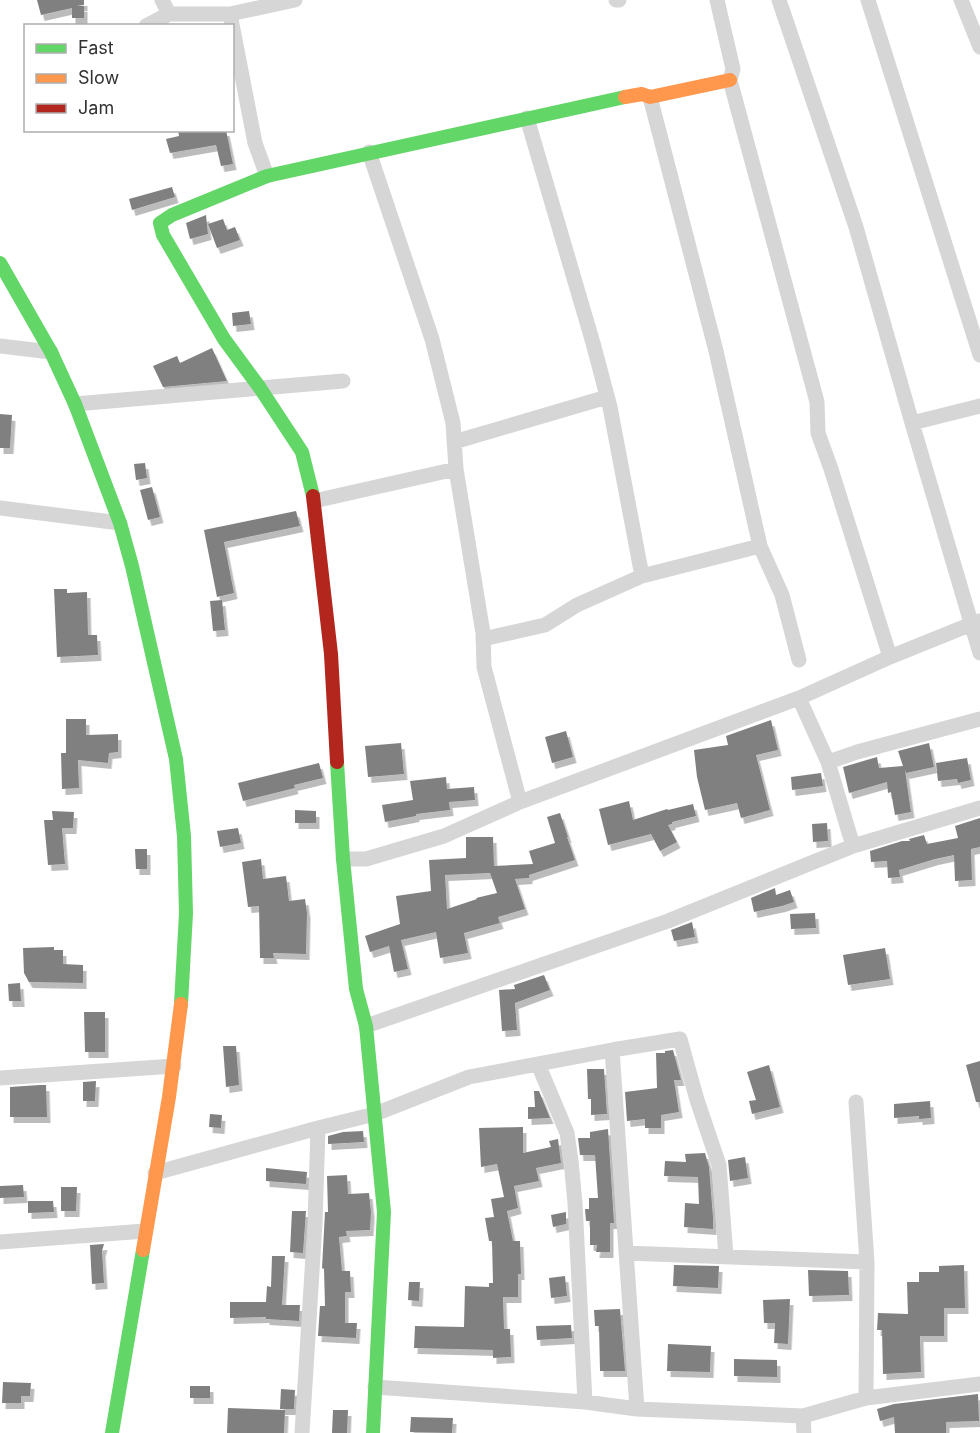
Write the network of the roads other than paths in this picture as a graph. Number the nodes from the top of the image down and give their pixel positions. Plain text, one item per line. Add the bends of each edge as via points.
1 (295, 0) edge
2 (717, 0) edge
3 (779, 0) edge
4 (868, 0) edge
5 (961, 0) edge
6 (166, 7) edge
7 (230, 14) junction
8 (148, 24) edge
9 (232, 24) edge
10 (234, 35) edge
11 (980, 47) edge
12 (730, 80) junction
13 (650, 97) junction
14 (527, 118) junction
15 (369, 152) junction
16 (267, 176) junction
17 (0, 263) edge
18 (0, 346) edge
19 (51, 352) junction
20 (980, 356) edge
21 (343, 381) dead end
22 (260, 388) junction
23 (607, 397) junction
24 (75, 404) junction
25 (980, 406) edge
26 (912, 423) junction
27 (454, 442) junction
28 (456, 469) junction
29 (314, 501) junction
30 (0, 508) edge
31 (120, 523) junction
32 (760, 546) junction
33 (642, 576) junction
34 (976, 623) edge
35 (483, 639) junction
36 (980, 653) edge
37 (890, 657) junction
38 (799, 660) dead end
39 (799, 698) junction
40 (980, 718) edge
41 (828, 762) junction
42 (520, 802) junction
43 (980, 808) edge
44 (854, 846) junction
45 (343, 859) junction
46 (366, 1026) junction
47 (612, 1050) junction
48 (538, 1064) junction
49 (174, 1066) junction
50 (0, 1078) edge
51 (856, 1102) dead end
52 (375, 1114) junction
53 (318, 1128) junction
54 (155, 1173) junction
55 (145, 1231) junction
56 (0, 1242) edge
57 (626, 1253) junction
58 (726, 1256) junction
59 (867, 1262) junction
60 (980, 1384) edge
61 (375, 1387) junction
62 (866, 1398) junction
63 (585, 1402) junction
64 (637, 1409) junction
65 (803, 1416) junction
66 (112, 1433) edge
67 (302, 1433) edge
68 (373, 1433) edge
69 (804, 1433) edge

1 - 7 street
2 - 12 street via 733,69
3 - 26 street via 856,227
4 - 20 street
5 - 11 street
6 - 7 street
6 - 8 street
7 - 9 street
10 - 16 street via 255,143
12 - 13 street
12 - 37 street via 817,402 818,433
13 - 14 street via 642,94
13 - 32 street via 716,351
14 - 15 street
14 - 23 street
15 - 16 street
15 - 27 street via 432,339
16 - 22 street via 160,223 163,235 224,339
17 - 19 street
18 - 19 street
19 - 24 street
21 - 22 street
22 - 24 street
22 - 29 street via 302,452
23 - 27 street
23 - 33 street
24 - 31 street
25 - 26 street
26 - 34 street
27 - 28 street
28 - 29 street
28 - 35 street
29 - 45 street via 331,654
30 - 31 street
31 - 49 street via 176,759 184,836 183,988
32 - 33 street
32 - 38 street via 782,595
33 - 35 street via 577,605 545,625
34 - 36 street
34 - 37 street
35 - 42 street via 484,667
37 - 39 street
39 - 41 street
39 - 42 street
40 - 41 street
41 - 44 street
42 - 45 street via 444,836 366,859
43 - 44 street
44 - 46 street via 668,921
45 - 46 street via 356,989
46 - 52 street
47 - 48 street
47 - 57 street
47 - 58 street via 680,1039 719,1165
48 - 52 street via 469,1077
48 - 63 street via 567,1133 571,1161
49 - 50 street
49 - 54 street
51 - 59 street
52 - 53 street
52 - 61 street via 384,1212
53 - 54 street
53 - 67 street
54 - 55 street
55 - 56 street
55 - 66 street
57 - 58 street
57 - 64 street
58 - 59 street
59 - 62 street
60 - 62 street
61 - 63 street
61 - 68 street
62 - 65 street
63 - 64 street
64 - 65 street
65 - 69 street

